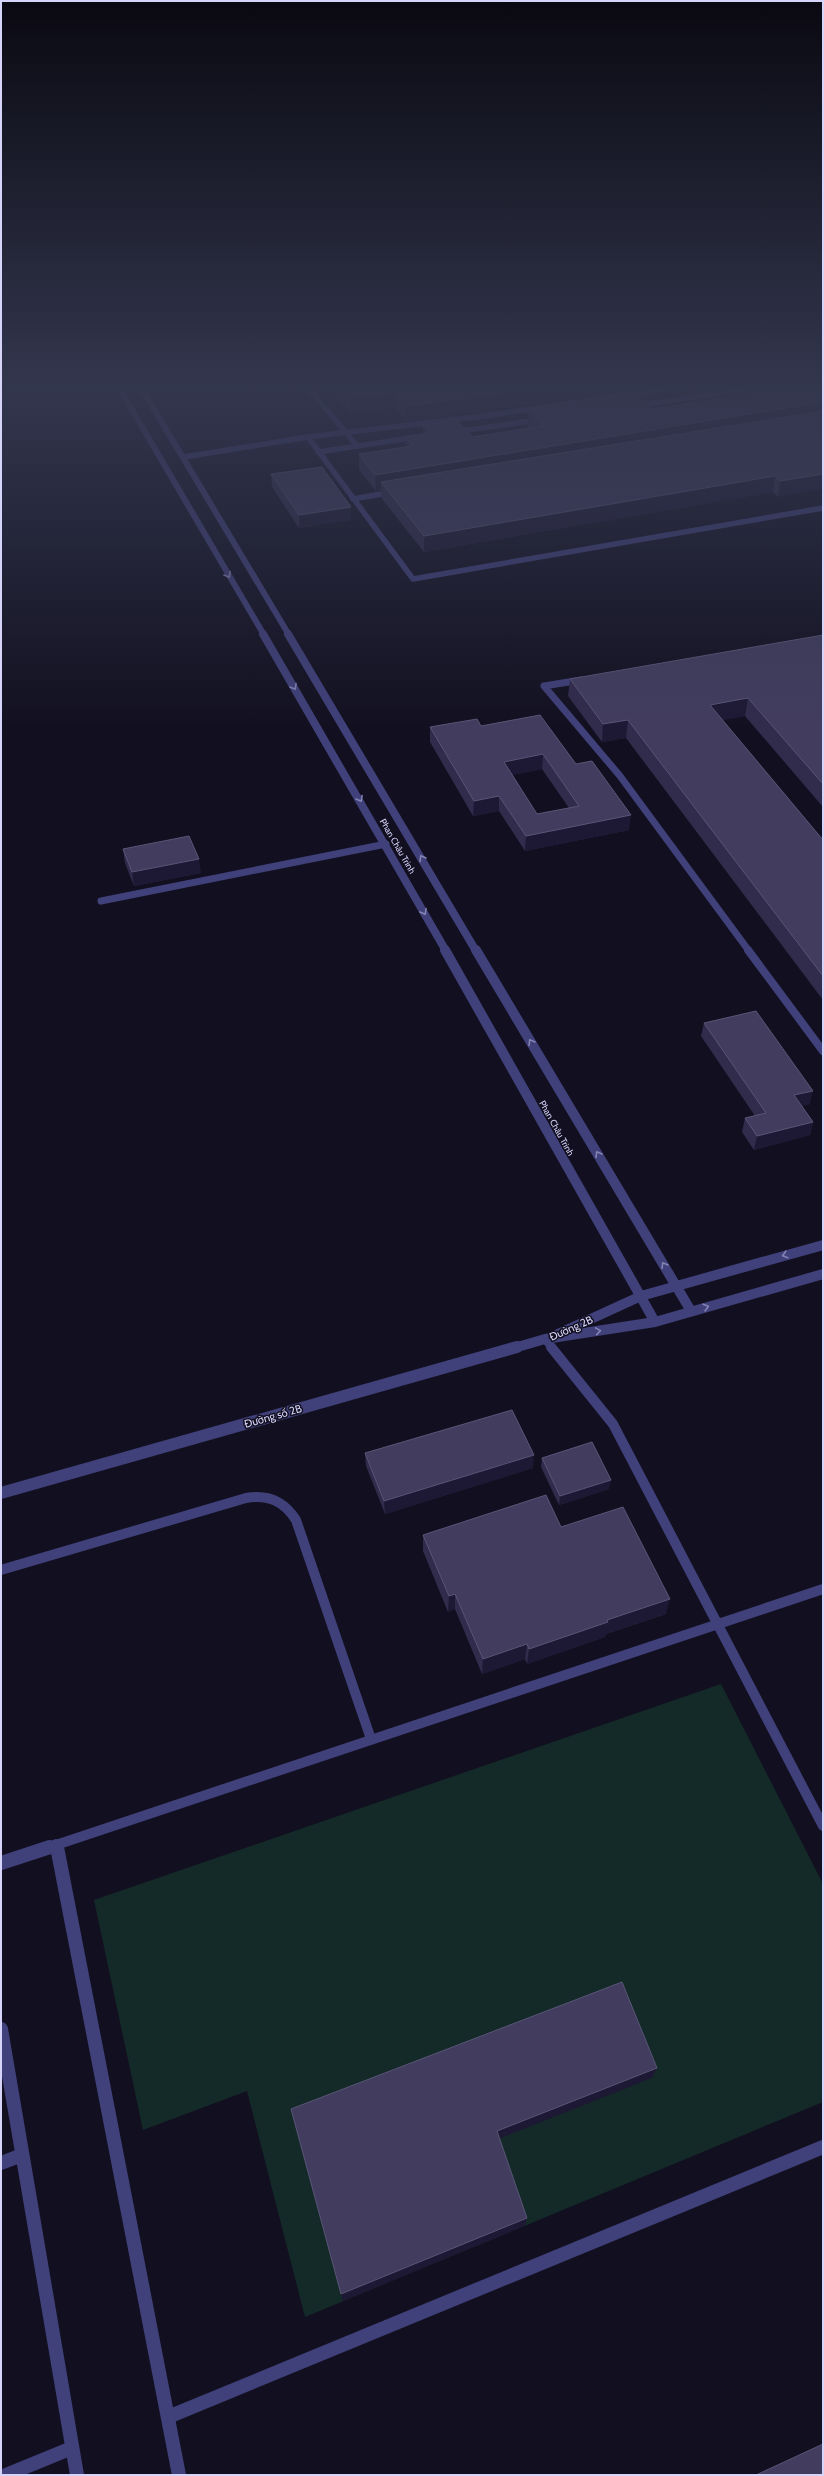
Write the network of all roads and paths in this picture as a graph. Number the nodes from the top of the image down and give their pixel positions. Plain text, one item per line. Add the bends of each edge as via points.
1 (185, 500) edge
2 (209, 500) edge
3 (354, 500) edge
4 (823, 508) edge
5 (591, 678) edge
6 (386, 844) junction
7 (101, 901) dead end
8 (823, 1052) edge
9 (823, 1245) edge
10 (823, 1274) edge
11 (677, 1286) junction
12 (641, 1296) junction
13 (691, 1311) junction
14 (655, 1322) junction
15 (545, 1339) junction
16 (1, 1493) edge
17 (1, 1570) edge
18 (823, 1589) edge
19 (718, 1624) junction
20 (371, 1740) junction
21 (823, 1826) edge
22 (56, 1844) junction
23 (1, 1863) edge
24 (1, 2029) edge
25 (823, 2146) edge
26 (22, 2155) junction
27 (1, 2163) edge
28 (168, 2417) junction
29 (72, 2448) junction
30 (6, 2475) edge
31 (77, 2475) edge
32 (180, 2475) edge

1 -> 6 street, Phan Châu Trinh
11 -> 2 street, Phan Châu Trinh
3 - 4 lane via 413,579
5 - 8 lane via 544,686 620,776
6 - 7 lane
6 -> 12 street, Phan Châu Trinh
9 -> 11 street, Đường 2B
13 -> 10 street, Đường 2B
11 - 12 street, Đường 2B
11 - 13 street, Phan Châu Trinh
12 - 14 street, Phan Châu Trinh
12 - 15 street, Đường 2B
13 - 14 street, Đường 2B
15 -> 14 street, Đường 2B
15 - 16 street, Đường số 2B
15 - 19 lane via 613,1424
17 - 20 lane via 246,1498 264,1496 280,1502 287,1506 296,1520
18 - 19 lane
19 - 20 lane
19 - 21 lane
20 - 22 lane
22 - 23 lane
22 - 28 lane
24 - 26 lane
25 - 28 lane
26 - 27 lane
26 - 29 lane
28 - 32 lane
29 - 30 lane
29 - 31 lane

